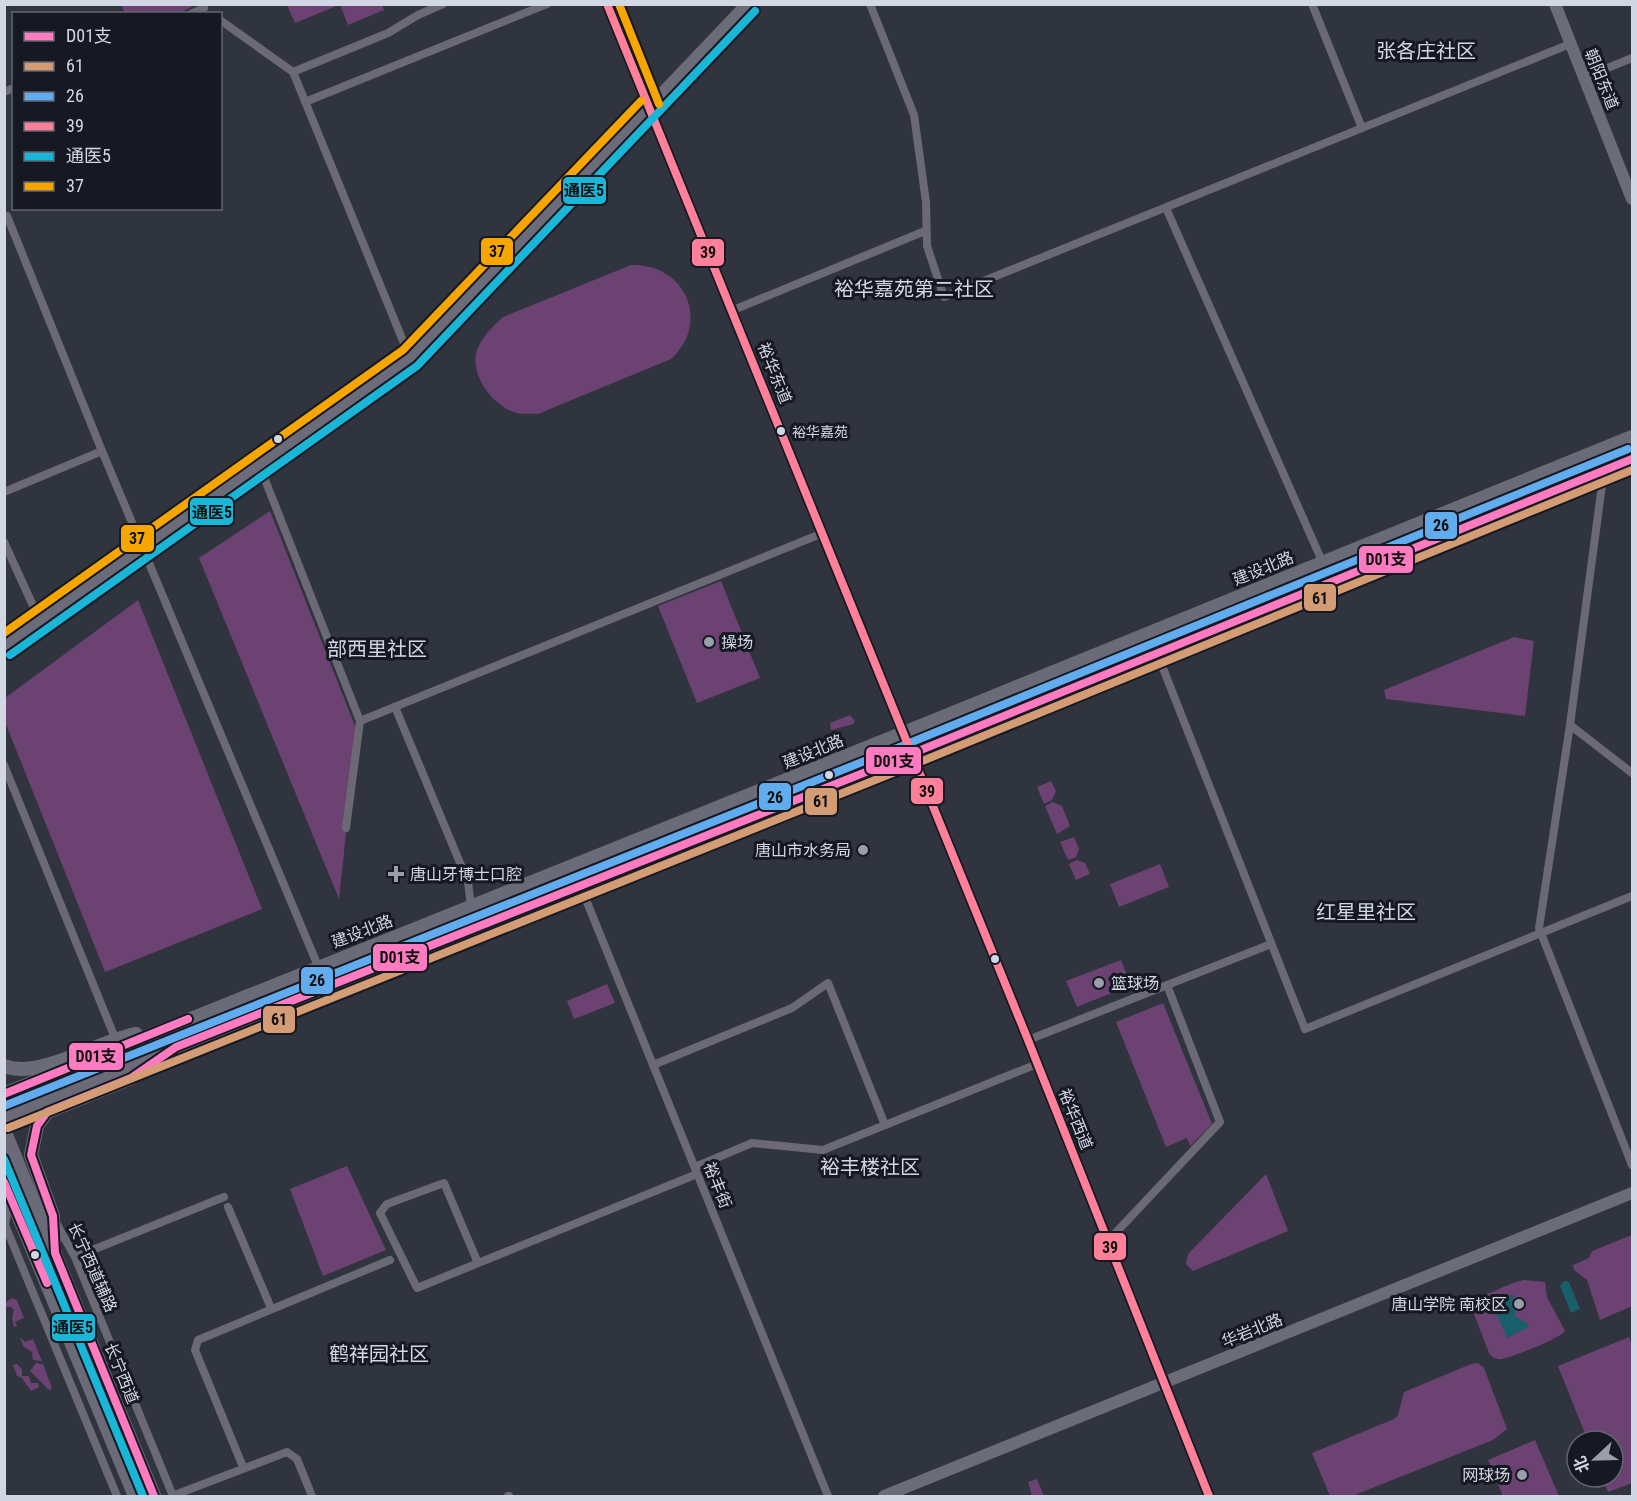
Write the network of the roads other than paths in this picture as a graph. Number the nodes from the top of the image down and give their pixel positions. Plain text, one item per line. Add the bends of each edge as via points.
1 (443, 4) edge
2 (547, 4) edge
3 (607, 4) edge
4 (747, 4) edge
5 (870, 4) edge
6 (1312, 4) edge
7 (1555, 4) edge
8 (222, 21) edge
9 (1569, 44) junction
10 (1632, 58) edge
11 (293, 72) junction
12 (1583, 78) junction
13 (305, 102) junction
14 (649, 108) junction
15 (1362, 128) junction
16 (1632, 199) edge
17 (1166, 208) junction
18 (7, 216) dead end
19 (925, 231) junction
20 (731, 310) junction
21 (410, 358) junction
22 (1632, 436) edge
23 (102, 451) junction
24 (1632, 459) edge
25 (260, 467) junction
26 (1604, 470) junction
27 (4, 492) edge
28 (823, 533) junction
29 (4, 542) edge
30 (144, 549) junction
31 (1322, 561) junction
32 (40, 621) junction
33 (4, 646) edge
34 (1157, 653) junction
35 (395, 707) junction
36 (360, 721) junction
37 (1570, 725) junction
38 (903, 733) junction
39 (911, 754) junction
40 (4, 765) edge
41 (1632, 773) edge
42 (346, 828) dead end
43 (580, 885) junction
44 (1632, 896) edge
45 (471, 906) junction
46 (1539, 934) junction
47 (1271, 944) junction
48 (318, 966) junction
49 (1167, 985) junction
50 (168, 1028) junction
51 (115, 1038) junction
52 (1028, 1041) junction
53 (176, 1047) junction
54 (1037, 1064) junction
55 (653, 1065) junction
56 (4, 1066) edge
57 (4, 1094) edge
58 (4, 1118) edge
59 (885, 1125) junction
60 (4, 1130) edge
61 (1632, 1165) edge
62 (696, 1171) junction
63 (4, 1181) edge
64 (1632, 1193) edge
65 (224, 1197) dead end
66 (6, 1205) edge
67 (228, 1207) dead end
68 (53, 1216) junction
69 (23, 1226) junction
70 (1107, 1242) junction
71 (55, 1253) junction
72 (75, 1257) junction
73 (390, 1260) dead end
74 (478, 1263) junction
75 (271, 1308) junction
76 (1164, 1383) junction
77 (243, 1467) junction
78 (173, 1496) edge
79 (117, 1497) edge
80 (135, 1497) edge
81 (154, 1497) edge
82 (312, 1497) edge
83 (828, 1497) edge
84 (884, 1497) edge
85 (1209, 1497) edge

1 - 11 street via 388,33
2 - 13 street
3 - 14 street, 裕华东道
4 - 14 street
5 - 19 street via 914,115 926,202
6 - 15 street
7 - 9 street, 朝阳东道
8 - 11 street
9 - 12 street, 朝阳东道
9 - 15 street
10 - 12 street
11 - 13 street
12 - 16 street, 朝阳东道
13 - 21 street
14 - 20 street, 裕华东道
14 - 21 street
15 - 17 street
17 - 19 street via 944,297
17 - 31 street
18 - 23 street
19 - 20 street
20 - 28 street, 裕华东道
21 - 25 street
22 - 31 main road, 建设北路
23 - 27 street
23 - 30 street
24 - 26 main road
25 - 30 street
25 - 36 street
26 - 34 main road
26 - 37 street
28 - 35 street
28 - 38 street, 裕华东道
29 - 32 street
30 - 32 street
30 - 48 street
31 - 38 main road, 建设北路
32 - 33 street
34 - 39 main road
34 - 47 street
35 - 36 street
35 - 45 street via 468,882
36 - 42 street
37 - 41 street
37 - 46 street
38 - 39 street, 裕华东道
38 - 45 main road, 建设北路
39 - 43 main road
39 - 52 street, 裕华西道
40 - 51 street
43 - 53 main road
43 - 55 street, 裕丰街
44 - 46 street
45 - 48 main road, 建设北路
46 - 47 street via 1305,1029
46 - 61 street
47 - 49 street
48 - 50 main road, 建设北路
49 - 52 street
49 - 70 street via 1220,1122
50 - 51 main road
50 - 57 main road, 建设北路
51 - 56 main road via 35,1068 15,1071
52 - 54 street, 裕华西道
53 - 58 main road
53 - 68 main road via 131,1078 47,1113 37,1125 32,1155
54 - 59 street
54 - 70 street, 裕华西道
55 - 59 street via 792,1008 828,983
55 - 62 street, 裕丰街
59 - 62 street via 823,1150 752,1143
60 - 71 main road, 长宁西道
62 - 74 street
62 - 83 street, 裕丰街
63 - 69 main road
64 - 76 street, 华岩北路
65 - 72 street
66 - 69 main road
66 - 79 street via 5,1225
67 - 75 street
68 - 71 main road
68 - 72 street, 长宁西道辅路
69 - 80 main road
70 - 76 street, 裕华西道
71 - 81 main road, 长宁西道
72 - 78 street, 长宁西道辅路
73 - 75 street
74 - 74 street via 444,1183 387,1204 380,1213 417,1288
75 - 77 street via 198,1340 195,1350
76 - 84 street, 华岩北路
76 - 85 street, 裕华西道
77 - 78 street
77 - 82 street via 280,1453 294,1455

